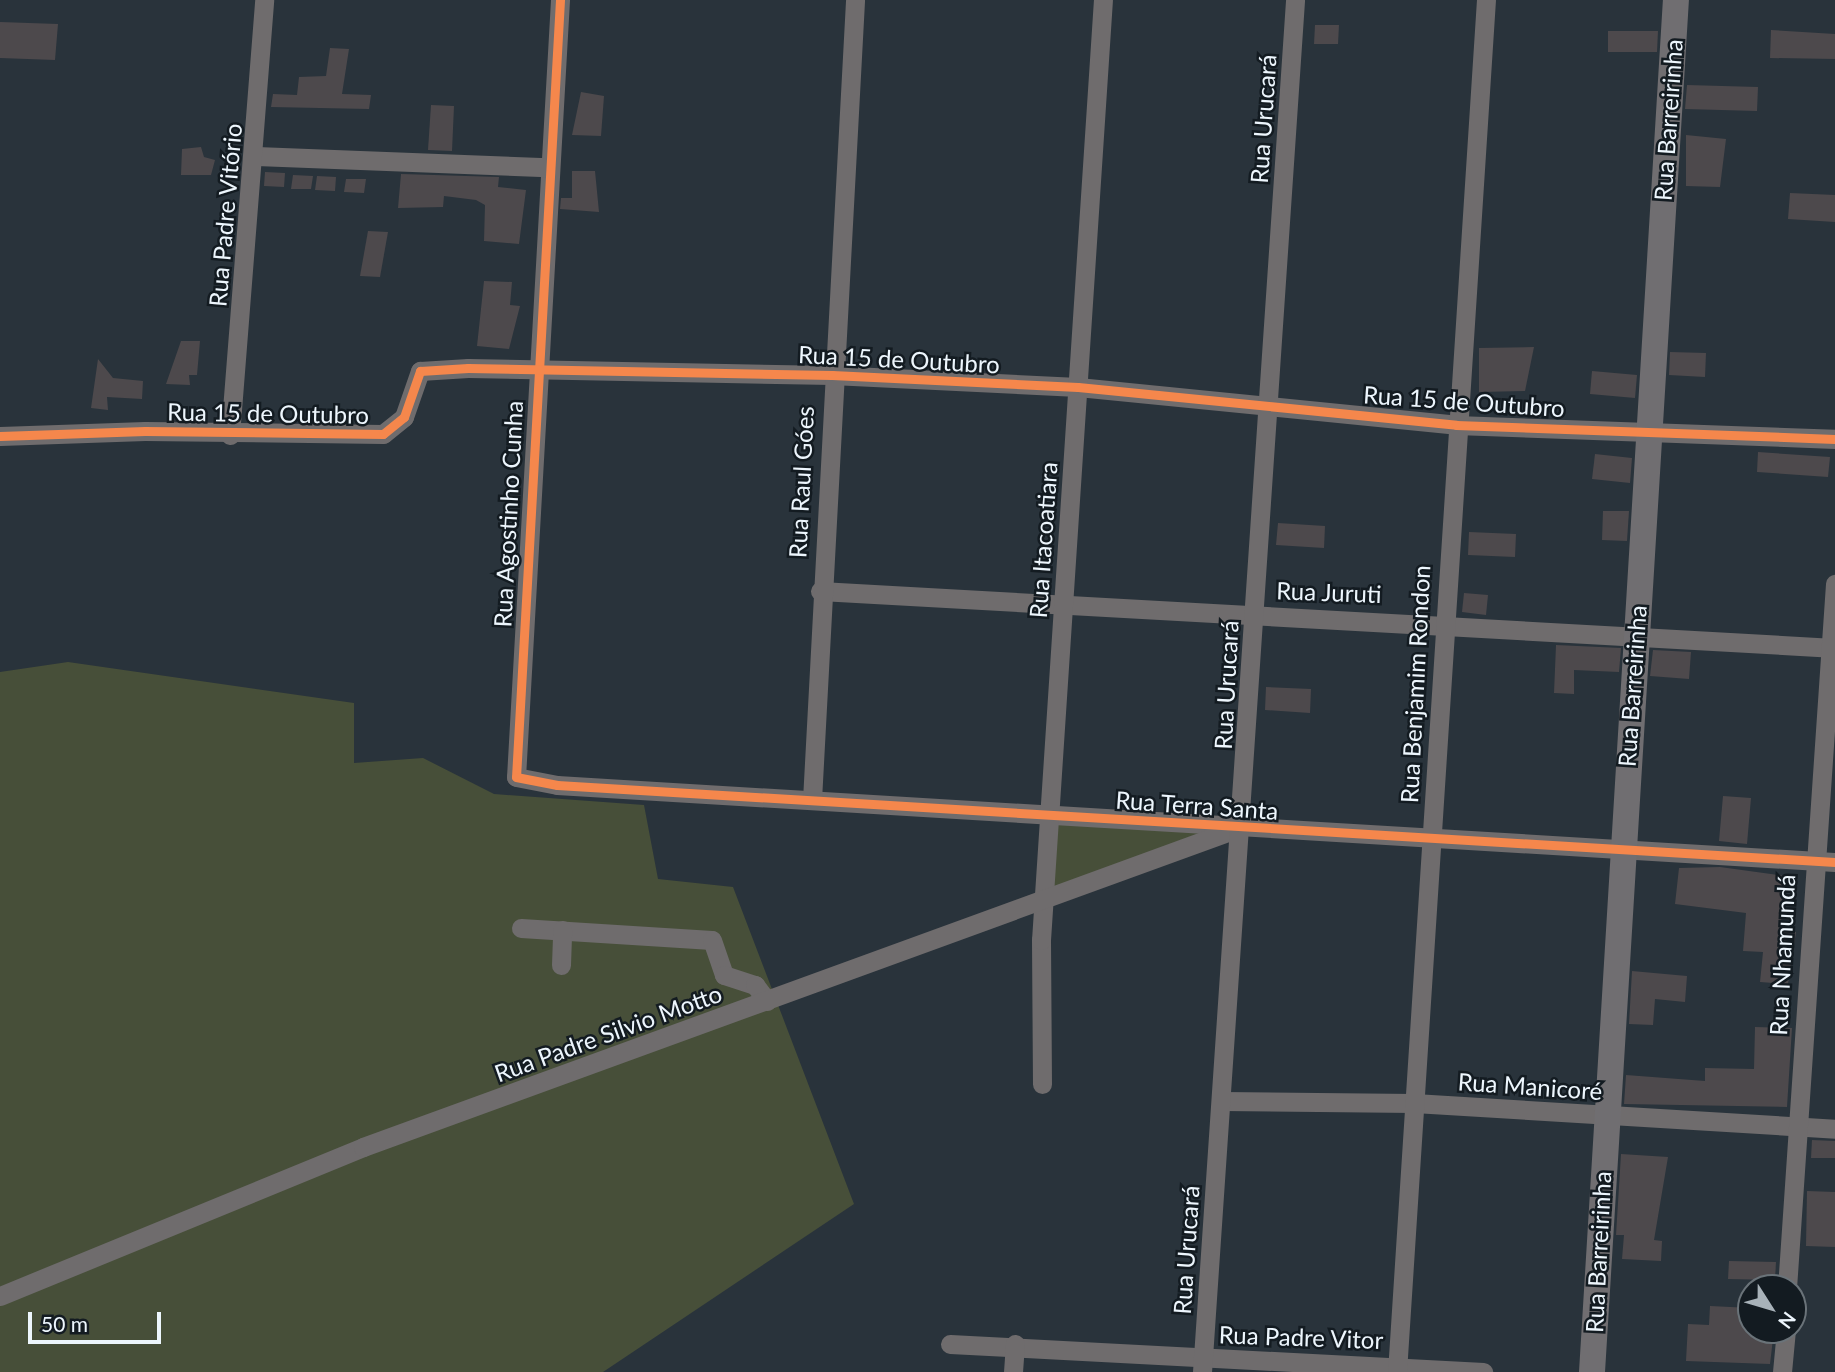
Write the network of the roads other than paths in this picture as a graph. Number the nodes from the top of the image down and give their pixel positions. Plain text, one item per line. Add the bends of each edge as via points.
1 (264, 0) edge
2 (559, 0) edge
3 (855, 0) edge
4 (1103, 0) edge
5 (1295, 0) edge
6 (1486, 0) edge
7 (1676, 0) edge
8 (256, 156) junction
9 (547, 167) junction
10 (535, 368) junction
11 (832, 374) junction
12 (1078, 387) junction
13 (1269, 405) junction
14 (1456, 425) junction
15 (1651, 428) junction
16 (230, 435) junction
17 (0, 436) edge
18 (1835, 439) edge
19 (1835, 584) edge
20 (820, 591) junction
21 (1063, 607) junction
22 (1255, 614) junction
23 (1443, 622) junction
24 (1635, 633) junction
25 (1833, 647) edge
26 (557, 785) joint
27 (812, 800) junction
28 (1050, 813) junction
29 (1239, 828) junction
30 (1432, 837) junction
31 (1621, 849) junction
32 (1812, 861) junction
33 (1835, 862) edge
34 (1043, 903) junction
35 (521, 928) dead end
36 (562, 930) junction
37 (561, 965) dead end
38 (767, 1001) junction
39 (1042, 1084) dead end
40 (1222, 1101) junction
41 (1414, 1103) junction
42 (1604, 1116) junction
43 (1797, 1126) junction
44 (1835, 1129) edge
45 (1788, 1274) edge
46 (0, 1296) edge
47 (950, 1344) dead end
48 (1015, 1344) junction
49 (1785, 1344) edge
50 (1203, 1365) edge
51 (1397, 1369) edge
52 (1013, 1372) edge
53 (1483, 1372) edge
54 (1592, 1372) edge
55 (1782, 1372) edge

1 - 8 street, Rua Padre Vitório
2 - 9 street, Rua Agostinho Cunha
3 - 11 street, Rua Raul Góes
4 - 12 street, Rua Itacoatiara
5 - 13 street, Rua Urucará
6 - 14 street, Rua Benjamim Rondon
7 - 15 street, Rua Barreirinha
8 - 9 street
8 - 16 street, Rua Padre Vitório
9 - 10 street, Rua Agostinho Cunha
10 - 11 street, Rua 15 de Outubro
10 - 16 street, Rua 15 de Outubro via 420,371 404,417 383,434
10 - 26 street, Rua Agostinho Cunha via 512,769 525,782
11 - 12 street, Rua 15 de Outubro
11 - 20 street, Rua Raul Góes
12 - 13 street, Rua 15 de Outubro
12 - 21 street, Rua Itacoatiara
13 - 14 street, Rua 15 de Outubro
13 - 22 street, Rua Urucará
14 - 15 street, Rua 15 de Outubro
14 - 23 street, Rua Benjamim Rondon
15 - 18 street, Rua 15 de Outubro
15 - 24 street, Rua Barreirinha
16 - 17 street, Rua 15 de Outubro
19 - 25 street, Rua Nhamundá
20 - 21 street, Rua Juruti
20 - 27 street, Rua Raul Góes
21 - 22 street, Rua Juruti
21 - 28 street, Rua Itacoatiara
22 - 23 street, Rua Juruti
22 - 29 street, Rua Urucará
23 - 24 street, Rua Juruti
23 - 30 street, Rua Benjamim Rondon
24 - 25 street, Rua Juruti
24 - 31 street, Rua Barreirinha
25 - 32 street, Rua Nhamundá
26 - 27 street, Rua Terra Santa
27 - 28 street, Rua Terra Santa
28 - 29 street, Rua Terra Santa
28 - 34 street, Rua Itacoatiara
29 - 30 street, Rua Terra Santa
29 - 34 street, Rua Padre Silvio Motto
29 - 40 street, Rua Urucará
30 - 31 street, Rua Terra Santa
30 - 41 street, Rua Benjamim Rondon
31 - 32 street, Rua Terra Santa
31 - 42 street, Rua Barreirinha
32 - 33 street, Rua Terra Santa
32 - 43 street, Rua Nhamundá
34 - 38 street, Rua Padre Silvio Motto via 925,939
34 - 39 street, Rua Itacoatiara
35 - 36 street
36 - 37 street
36 - 38 street via 712,940 724,975 755,985
38 - 46 street, Rua Padre Silvio Motto via 363,1146
40 - 41 street, Rua Manicoré
40 - 50 street, Rua Urucará
41 - 42 street, Rua Manicoré
41 - 51 street, Rua Benjamim Rondon
42 - 43 street, Rua Manicoré
42 - 54 street, Rua Barreirinha
43 - 44 street, Rua Manicoré
43 - 45 street, Rua Nhamundá
47 - 48 street, Rua Padre Vitor
48 - 50 street, Rua Padre Vitor
48 - 52 street
49 - 55 street
50 - 51 street, Rua Padre Vitor
51 - 53 street, Rua Padre Vitor

